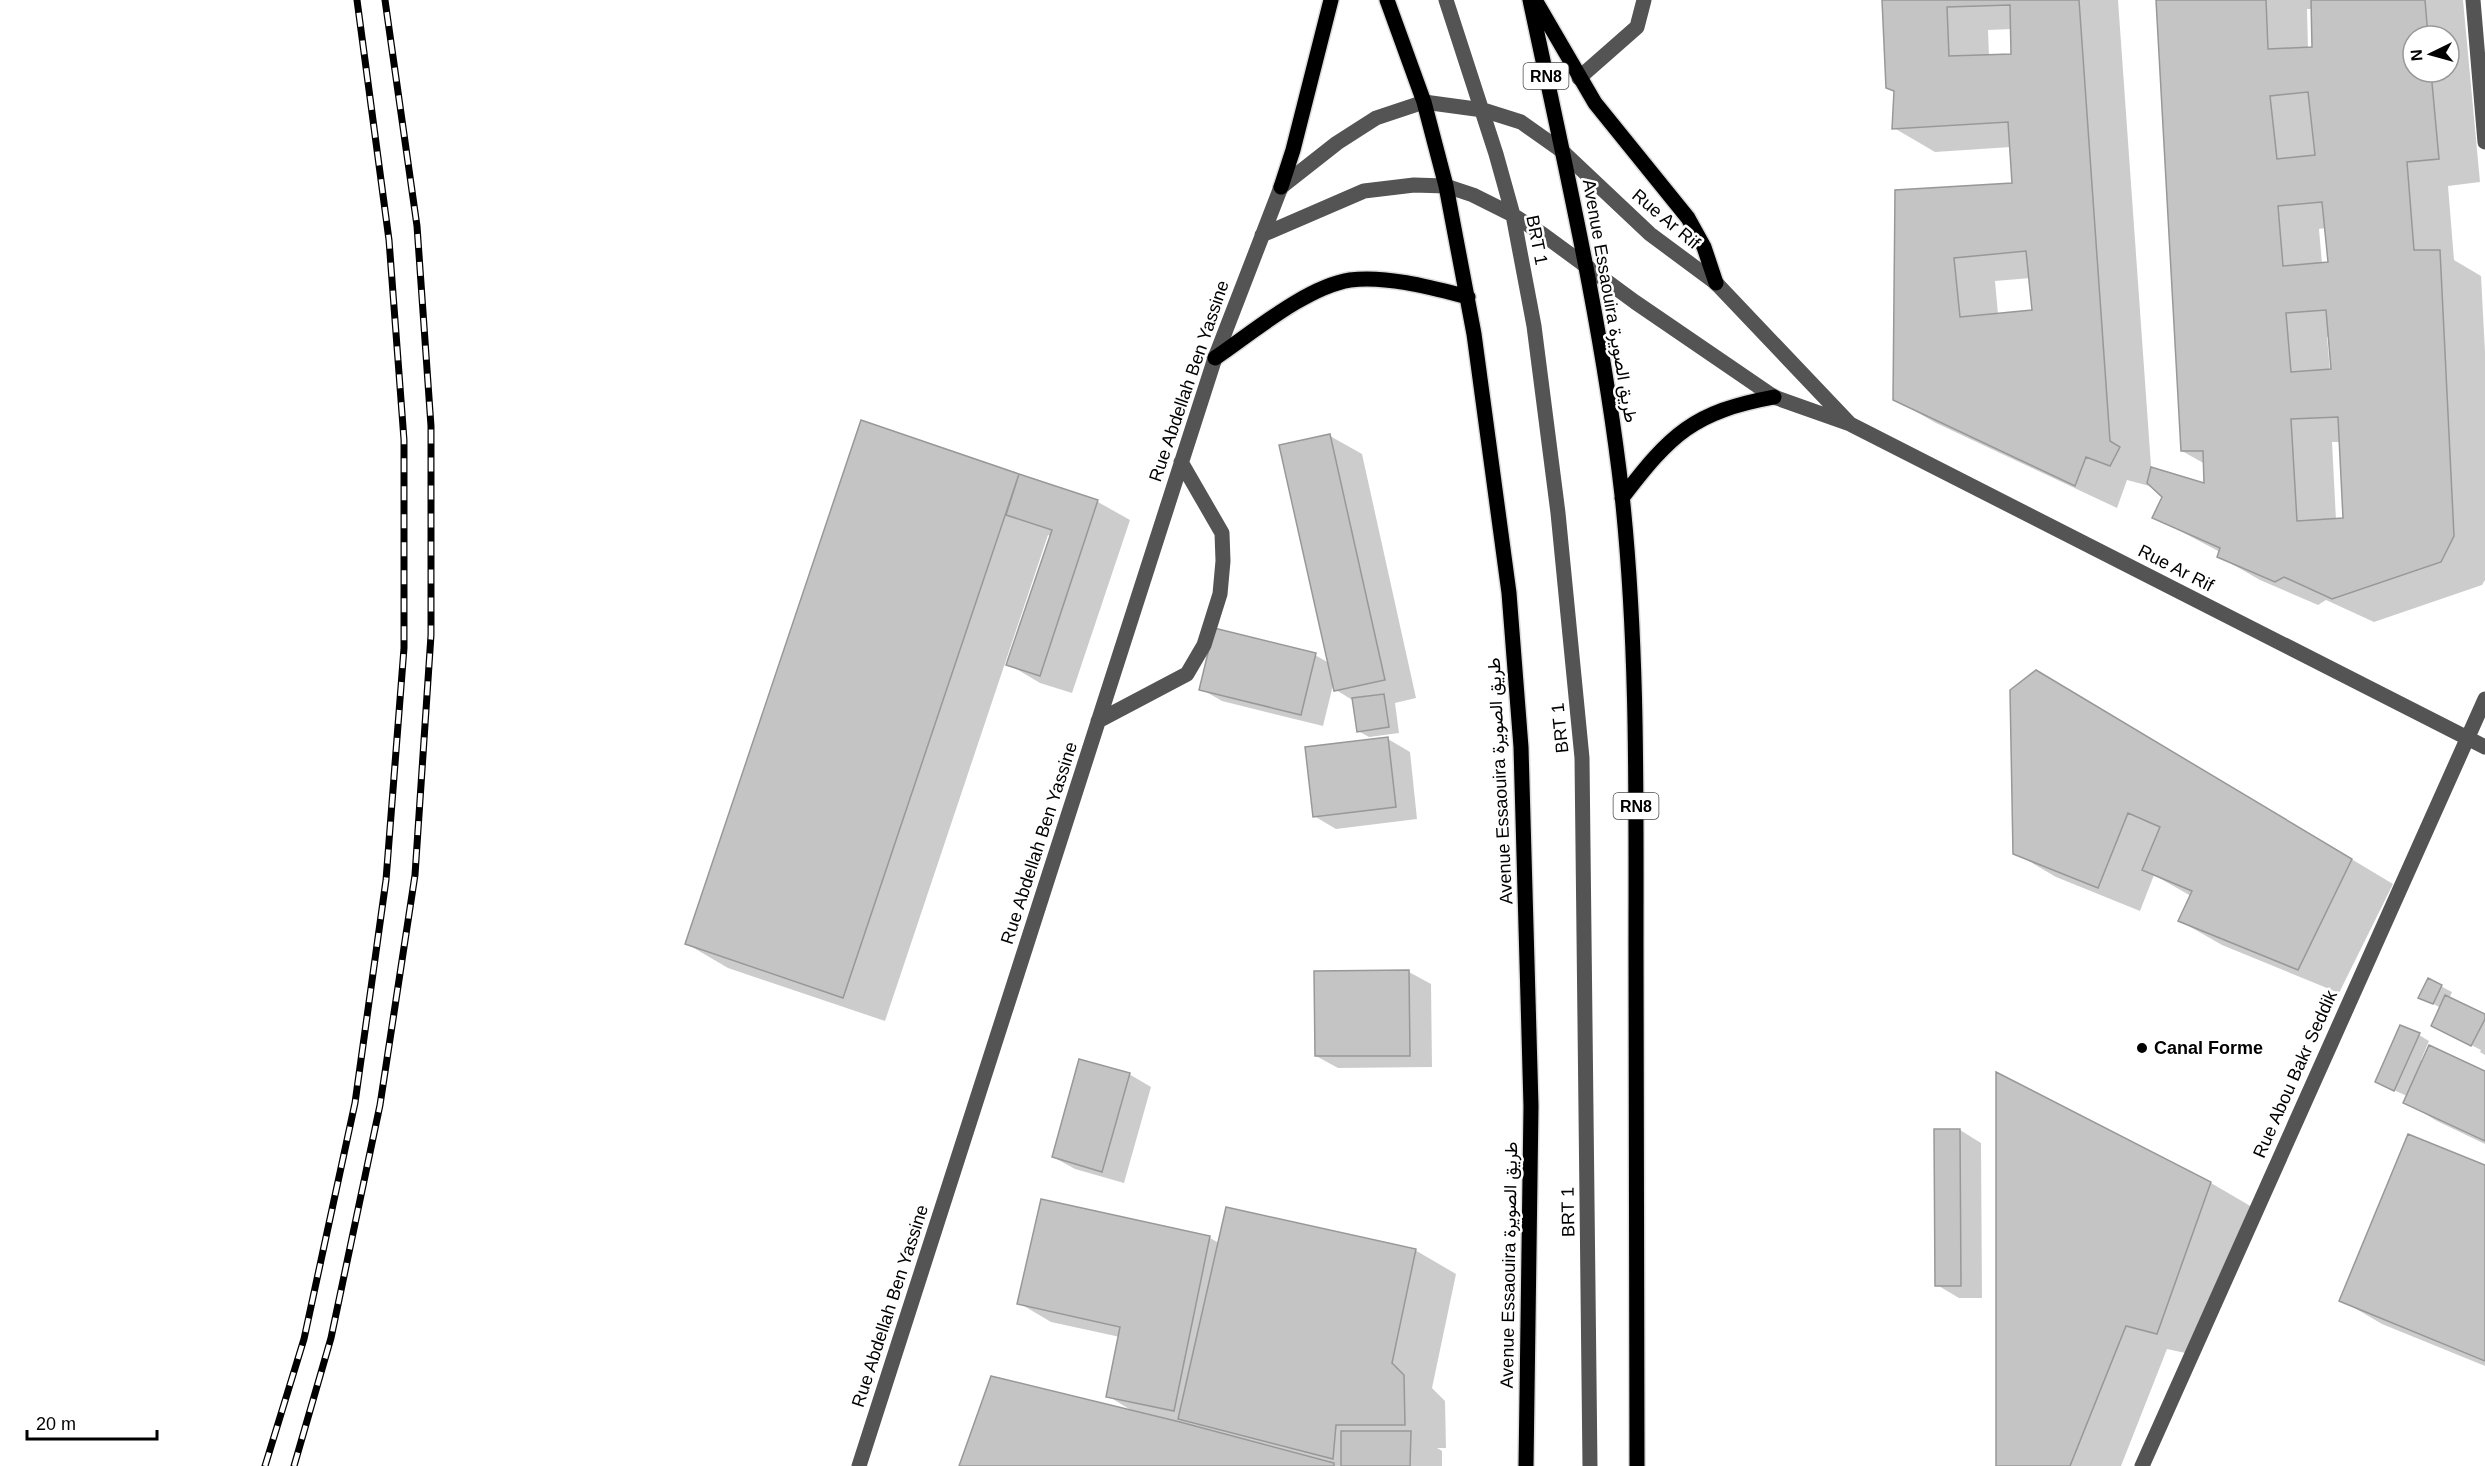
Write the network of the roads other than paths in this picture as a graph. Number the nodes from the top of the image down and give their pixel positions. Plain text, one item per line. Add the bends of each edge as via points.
1 (1331, 0) edge
2 (1387, 0) edge
3 (1446, 0) edge
4 (1530, 0) edge
5 (1535, 0) edge
6 (1644, 0) edge
7 (2474, 0) edge
8 (1579, 78) junction
9 (1424, 102) junction
10 (1483, 110) junction
11 (2485, 142) edge
12 (1562, 152) junction
13 (1446, 186) junction
14 (1281, 187) junction
15 (1512, 215) junction
16 (1262, 235) junction
17 (1587, 265) junction
18 (1716, 284) junction
19 (1468, 297) junction
20 (1215, 358) junction
21 (1774, 397) junction
22 (1850, 424) junction
23 (1181, 462) junction
24 (1622, 498) junction
25 (2485, 699) edge
26 (1098, 721) junction
27 (2468, 740) junction
28 (2485, 747) edge
29 (859, 1466) edge
30 (1526, 1466) edge
31 (1590, 1466) edge
32 (1637, 1466) edge
33 (2142, 1466) edge

1 - 14 main road
2 - 9 main road, Avenue Essaouira طريق الصويرة
3 - 10 street, BRT 1
4 - 12 main road, RN8
5 - 8 main road
6 - 8 street via 1637,27
7 - 11 street
8 - 18 main road via 1688,218 1704,247
9 - 10 street, Rue Ar Rif
9 - 13 main road, Avenue Essaouira طريق الصويرة
9 - 14 street via 1376,118
10 - 12 street, Rue Ar Rif via 1521,122
10 - 15 street, BRT 1
12 - 17 main road, Avenue Essaouira طريق الصويرة / RN8
12 - 18 street, Rue Ar Rif via 1650,234
13 - 15 street, Rue Ar Rif
13 - 16 street via 1364,191
13 - 19 main road, Avenue Essaouira طريق الصويرة
14 - 16 street, Rue Abdellah Ben Yassine
15 - 17 street, Rue Ar Rif
15 - 31 street, BRT 1 via 1534,326 1558,513 1582,758
16 - 20 street, Rue Abdellah Ben Yassine
17 - 21 street, Rue Ar Rif
17 - 24 main road, Avenue Essaouira طريق الصويرة / RN8
18 - 22 street, Rue Ar Rif
19 - 20 main road via 1373,280 1336,283 1301,300
19 - 30 main road, Avenue Essaouira طريق الصويرة via 1509,592 1521,747 1531,1106
20 - 23 street, Rue Abdellah Ben Yassine
21 - 22 street, Rue Ar Rif
21 - 24 main road via 1722,409 1689,425 1645,467
22 - 27 street, Rue Ar Rif
23 - 26 street, Rue Abdellah Ben Yassine
23 - 26 street via 1222,533 1220,594 1204,645 1187,674
24 - 32 main road, Avenue Essaouira طريق الصويرة / RN8 via 1636,736
25 - 27 street, Rue Abou Bakr Seddik
26 - 29 street, Rue Abdellah Ben Yassine
27 - 28 street, Rue Ar Rif
27 - 33 street, Rue Abou Bakr Seddik

